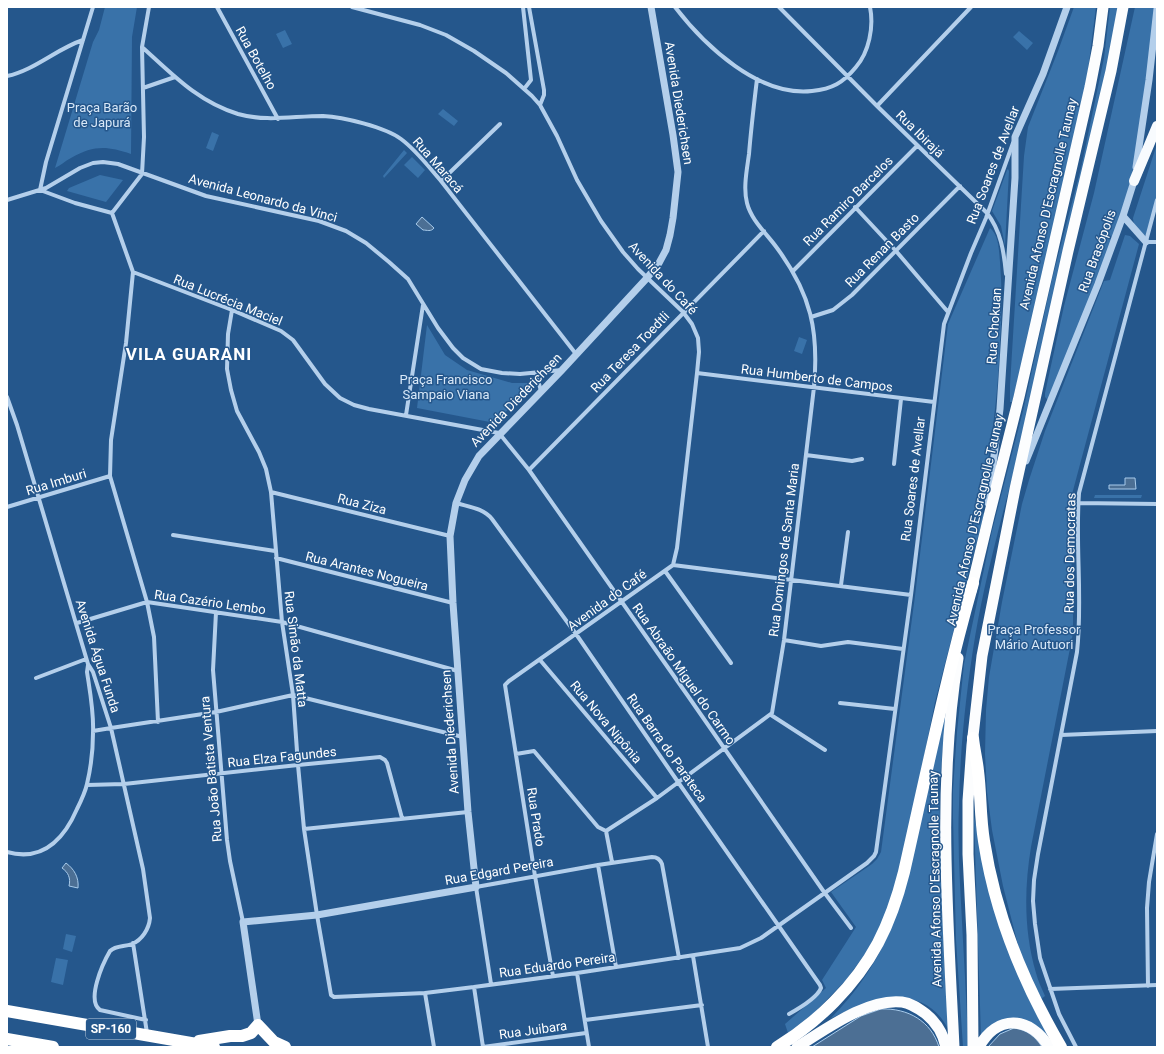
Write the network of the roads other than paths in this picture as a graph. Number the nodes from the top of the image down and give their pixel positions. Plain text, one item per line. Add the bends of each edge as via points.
1 (93, 7) edge
2 (149, 7) edge
3 (217, 7) edge
4 (352, 7) edge
5 (523, 7) edge
6 (529, 7) edge
7 (651, 7) edge
8 (675, 7) edge
9 (779, 7) edge
10 (870, 7) edge
11 (971, 7) edge
12 (1067, 7) edge
13 (1103, 7) edge
14 (1124, 7) edge
15 (1157, 9) edge
16 (83, 40) junction
17 (142, 47) junction
18 (7, 76) edge
19 (175, 77) junction
20 (848, 77) junction
21 (757, 79) junction
22 (143, 88) junction
23 (524, 89) junction
24 (540, 105) junction
25 (877, 106) junction
26 (278, 118) junction
27 (500, 124) dead end
28 (1157, 126) edge
29 (1015, 137) junction
30 (917, 146) junction
31 (142, 174) junction
32 (441, 181) junction
33 (1134, 181) junction
34 (960, 186) junction
35 (40, 190) junction
36 (7, 200) edge
37 (1157, 200) edge
38 (855, 207) junction
39 (112, 213) junction
40 (987, 213) junction
41 (1123, 216) junction
42 (764, 231) junction
43 (1146, 242) junction
44 (1157, 242) edge
45 (896, 251) junction
46 (793, 271) junction
47 (133, 272) junction
48 (647, 278) junction
49 (1008, 296) junction
50 (424, 304) junction
51 (232, 310) junction
52 (683, 312) junction
53 (948, 312) junction
54 (811, 317) junction
55 (576, 354) junction
56 (562, 370) junction
57 (536, 373) junction
58 (697, 373) junction
59 (814, 388) junction
60 (541, 391) junction
61 (7, 397) edge
62 (901, 399) junction
63 (934, 402) junction
64 (406, 415) junction
65 (499, 434) junction
66 (806, 455) junction
67 (862, 460) dead end
68 (894, 464) dead end
69 (529, 470) junction
70 (110, 476) junction
71 (1015, 489) junction
72 (270, 492) junction
73 (38, 497) junction
74 (1078, 502) junction
75 (456, 503) junction
76 (1157, 504) edge
77 (7, 507) edge
78 (989, 516) junction
79 (848, 532) dead end
80 (173, 535) dead end
81 (450, 536) junction
82 (275, 551) junction
83 (276, 558) junction
84 (673, 565) junction
85 (665, 571) junction
86 (790, 580) junction
87 (973, 583) junction
88 (841, 585) junction
89 (911, 594) junction
90 (621, 601) junction
91 (147, 602) junction
92 (453, 603) junction
93 (216, 612) junction
94 (282, 622) junction
95 (76, 623) junction
96 (576, 634) junction
97 (784, 640) junction
98 (903, 649) junction
99 (86, 659) junction
100 (540, 660) junction
101 (731, 663) dead end
102 (88, 664) junction
103 (458, 671) junction
104 (36, 678) dead end
105 (505, 685) joint
106 (293, 695) junction
107 (840, 703) dead end
108 (895, 709) junction
109 (216, 712) junction
110 (771, 714) junction
111 (158, 722) junction
112 (111, 728) junction
113 (94, 731) junction
114 (1157, 731) edge
115 (1061, 735) junction
116 (463, 737) junction
117 (973, 738) junction
118 (723, 748) junction
119 (825, 750) dead end
120 (516, 754) junction
121 (298, 765) junction
122 (222, 773) junction
123 (678, 782) junction
124 (124, 784) junction
125 (87, 785) junction
126 (656, 798) junction
127 (468, 812) junction
128 (402, 818) junction
129 (304, 828) junction
130 (606, 831) junction
131 (1157, 837) edge
132 (7, 852) edge
133 (612, 862) junction
134 (598, 865) junction
135 (535, 876) junction
136 (476, 887) junction
137 (824, 892) junction
138 (316, 915) junction
139 (243, 922) junction
140 (779, 926) junction
141 (851, 928) dead end
142 (133, 944) junction
143 (693, 956) junction
144 (679, 958) junction
145 (616, 967) junction
146 (577, 973) junction
147 (553, 976) junction
148 (491, 984) junction
149 (1148, 986) junction
150 (1157, 986) edge
151 (474, 987) junction
152 (1050, 989) junction
153 (425, 993) junction
154 (332, 996) joint
155 (702, 1004) junction
156 (7, 1011) edge
157 (789, 1014) dead end
158 (146, 1020) junction
159 (585, 1020) junction
160 (258, 1026) junction
161 (586, 1033) junction
162 (147, 1035) junction
163 (7, 1039) edge
164 (190, 1043) junction
165 (52, 1047) edge
166 (214, 1047) edge
167 (285, 1047) edge
168 (434, 1047) edge
169 (483, 1047) edge
170 (589, 1047) edge
171 (708, 1047) edge
172 (777, 1047) edge
173 (797, 1047) edge
174 (946, 1047) edge
175 (954, 1047) edge
176 (973, 1047) edge
177 (979, 1047) edge
178 (1048, 1047) edge
179 (1061, 1047) edge
180 (1076, 1047) edge

1 - 16 street
2 - 17 street
3 - 26 street, Rua Botelho
4 - 23 street, Avenida do Café via 420,25 446,35 506,73
5 - 23 street via 531,80
6 - 24 street via 544,90
7 - 48 street, Avenida Diederichsen via 678,172 666,250
8 - 21 street via 714,50 737,68
9 - 20 street, Rua Ibirajá
10 - 20 street via 872,16 867,48 860,63
11 - 25 street
12 - 29 street, Rua Soares de Avellar via 1043,74
13 - 78 highway, Avenida Afonso D'Escragnolle Taunay via 1088,94 1019,397
14 - 71 highway
15 - 33 street, Rua Brasópolis
16 - 18 street via 69,44 26,70
16 - 35 street
17 - 19 street, Rua Maracá
17 - 22 street
19 - 22 street
19 - 26 street, Rua Maracá via 197,95 224,109 261,119
20 - 21 street via 835,86 806,92 787,91
20 - 25 street, Rua Ibirajá
21 - 42 street, Rua Domingos de Santa Maria via 746,192 748,207
22 - 31 street
23 - 24 street, Avenida do Café
24 - 48 street, Avenida do Café via 589,202 623,252
25 - 30 street, Rua Ibirajá
26 - 32 street, Rua Maracá via 324,116 384,130 401,138
27 - 32 street
28 - 33 main road
29 - 40 street, Rua Soares de Avellar
29 - 49 street, Rua Chokuan
30 - 34 street, Rua Ibirajá
30 - 38 street, Rua Ramiro Barcelos
31 - 35 street, Avenida Leonardo da Vinci via 118,164 93,162
31 - 39 street
31 - 50 street, Avenida Leonardo da Vinci via 206,196 313,219 346,232 366,243 408,279
32 - 55 street, Rua Maracá
33 - 41 street, Rua Brasópolis
34 - 40 street, Rua Ibirajá
34 - 45 street, Rua Renan Basto
35 - 36 street, Avenida Leonardo da Vinci
35 - 39 street via 74,203
37 - 43 street, Rua dos Democratas
38 - 45 street
38 - 46 street, Rua Ramiro Barcelos
39 - 47 street
40 - 49 street, Rua Ibirajá via 995,223 1000,236
40 - 53 street, Rua Soares de Avellar
41 - 43 street
41 - 71 street, Rua Brasópolis
42 - 46 street, Rua Domingos de Santa Maria
42 - 52 street, Rua Teresa Toedtli
43 - 44 street
43 - 74 street, Rua dos Democratas
45 - 53 street
45 - 54 street, Rua Renan Basto via 842,304 833,310
46 - 54 street, Rua Domingos de Santa Maria
47 - 51 street, Rua Lucrécia Maciel
47 - 70 street via 126,343 111,440
48 - 52 street, Avenida do Café
48 - 55 street, Avenida Diederichsen
49 - 78 street, Rua Chokuan via 1000,409 988,495
50 - 57 street, Avenida Leonardo da Vinci via 438,328 463,358 481,369 502,373
50 - 64 street
51 - 64 street, Rua Lucrécia Maciel via 281,331 293,340 325,384 340,398 354,405
51 - 72 street, Rua Simão da Matta via 227,355 231,390 237,411 266,469
52 - 58 street, Avenida do Café via 698,338
52 - 69 street, Rua Teresa Toedtli
53 - 63 street, Rua Soares de Avellar via 944,324
54 - 59 street, Rua Domingos de Santa Maria via 816,350
55 - 56 street, Avenida Diederichsen
56 - 57 street, Avenida Leonardo da Vinci
56 - 60 street, Avenida Diederichsen
57 - 60 street
58 - 59 street, Rua Humberto de Campos
58 - 84 street, Avenida do Café
59 - 62 street, Rua Humberto de Campos
59 - 66 street, Rua Domingos de Santa Maria
60 - 65 street, Avenida Diederichsen
61 - 73 street, Avenida Água Funda
62 - 63 street, Rua Humberto de Campos
62 - 68 street
63 - 89 street, Rua Soares de Avellar
64 - 65 street, Rua Lucrécia Maciel
65 - 69 street, Rua Abraão Miguel do Carmo
65 - 75 street, Avenida Diederichsen via 479,456 465,480
66 - 67 street
66 - 86 street, Rua Domingos de Santa Maria
69 - 90 street, Rua Abraão Miguel do Carmo
70 - 73 street, Rua Imburi
70 - 91 street
71 - 117 highway via 985,636
72 - 81 street, Rua Ziza
72 - 82 street, Rua Simão da Matta
73 - 77 street, Rua Imburi
73 - 95 street, Avenida Água Funda
74 - 76 street
74 - 115 street, Rua dos Democratas via 1079,636
75 - 81 street, Avenida Diederichsen
75 - 96 street, Rua Barra do Parateca via 488,514
78 - 87 highway, Avenida Afonso D'Escragnolle Taunay
79 - 88 street
80 - 82 street
81 - 92 street, Avenida Diederichsen
82 - 83 street, Rua Simão da Matta
83 - 92 street, Rua Arantes Nogueira
83 - 94 street, Rua Simão da Matta
84 - 85 street, Avenida do Café
84 - 86 street
85 - 90 street, Avenida do Café
85 - 101 street
86 - 88 street
86 - 97 street, Rua Domingos de Santa Maria
87 - 172 highway via 942,700 898,897 890,917 878,943 854,979 816,1020
87 - 175 highway, Avenida Afonso D'Escragnolle Taunay via 957,661 950,717 946,790 946,860
88 - 89 street
89 - 98 street, Rua Soares de Avellar
90 - 96 street, Avenida do Café
90 - 118 street, Rua Abraão Miguel do Carmo
91 - 93 street, Rua Cazério Lembo
91 - 95 street, Rua Cazério Lembo
91 - 111 street via 154,637
92 - 103 street, Avenida Diederichsen
93 - 94 street, Rua Cazério Lembo
93 - 109 street, Rua João Batista Ventura via 213,657
94 - 103 street, Rua Cazério Lembo
94 - 106 street, Rua Simão da Matta
95 - 99 street, Avenida Água Funda
96 - 100 street, Avenida do Café
96 - 123 street, Rua Barra do Parateca
97 - 98 street via 821,646 848,642
97 - 110 street, Rua Domingos de Santa Maria
98 - 108 street, Rua Soares de Avellar
99 - 102 street, Avenida Água Funda
99 - 104 street
100 - 105 street, Avenida do Café
100 - 126 street, Rua Nova Nipônia
102 - 112 street, Avenida Água Funda
102 - 113 street
103 - 116 street, Avenida Diederichsen
105 - 120 street, Rua Prado
106 - 109 street
106 - 116 street
106 - 121 street, Rua Simão da Matta
107 - 108 street
108 - 137 street, Rua Soares de Avellar via 876,852 867,863
109 - 111 street
109 - 122 street, Rua João Batista Ventura
110 - 118 street
110 - 119 street
111 - 112 street
112 - 113 street
112 - 124 street, Avenida Água Funda
113 - 125 street
114 - 115 street
115 - 152 street, Rua dos Democratas via 1034,880 1033,901 1040,958
116 - 127 street, Avenida Diederichsen
117 - 176 highway via 968,801 968,854
117 - 179 highway via 981,821 993,887 1024,975
118 - 123 street
118 - 137 street, Rua Abraão Miguel do Carmo
120 - 130 street via 534,751 598,827
120 - 135 street, Rua Prado
121 - 122 street, Rua Elza Fagundes
121 - 128 street, Rua Elza Fagundes via 383,758 387,763
121 - 129 street, Rua Simão da Matta
122 - 124 street, Rua Elza Fagundes
122 - 139 street, Rua João Batista Ventura via 227,840
123 - 126 street
123 - 140 street, Rua Barra do Parateca
124 - 125 street, Rua Elza Fagundes
124 - 142 street, Avenida Água Funda via 143,869 150,918 146,932
125 - 132 street via 75,813 58,841 32,854
126 - 130 street
127 - 128 street
127 - 136 street, Avenida Diederichsen
128 - 129 street
129 - 138 street, Rua Simão da Matta
130 - 133 street
131 - 149 street via 1147,908
133 - 134 street, Rua Edgard Pereira
133 - 144 street, Rua Edgard Pereira via 652,857 660,860
134 - 135 street, Rua Edgard Pereira
134 - 145 street
135 - 136 street, Rua Edgard Pereira
135 - 147 street, Rua Prado
136 - 138 street, Rua Edgard Pereira
136 - 148 street, Avenida Diederichsen
137 - 140 street, Rua Soares de Avellar
137 - 141 street, Rua Abraão Miguel do Carmo
138 - 139 street, Rua Edgard Pereira
138 - 154 street, Rua Simão da Matta
139 - 160 street
140 - 143 street, Rua Eduardo Pereira via 740,948
140 - 157 street, Rua Barra do Parateca via 821,986 818,994
142 - 158 street
142 - 158 street via 110,951 95,987 94,1002 100,1010
143 - 144 street, Rua Eduardo Pereira
143 - 155 street
144 - 145 street, Rua Eduardo Pereira
145 - 146 street, Rua Eduardo Pereira
146 - 147 street, Rua Eduardo Pereira
146 - 159 street
147 - 148 street, Rua Eduardo Pereira
148 - 151 street, Rua Eduardo Pereira
149 - 150 street
149 - 152 street
151 - 153 street, Rua Eduardo Pereira
151 - 169 street
152 - 180 street, Rua dos Democratas via 1059,1014
153 - 154 street, Rua Eduardo Pereira
153 - 168 street
155 - 159 street
155 - 171 street
156 - 162 highway, SP-160
158 - 162 street
159 - 161 street
160 - 164 highway via 251,1033 242,1036
160 - 167 highway via 274,1042
161 - 169 street, Rua Juibara
161 - 170 street
162 - 164 highway, SP-160
163 - 165 highway
164 - 166 highway, SP-160
173 - 174 highway via 869,1006 892,1002 903,1002 931,1018 942,1032
177 - 178 highway via 991,1031 1008,1023 1031,1028 1040,1035

